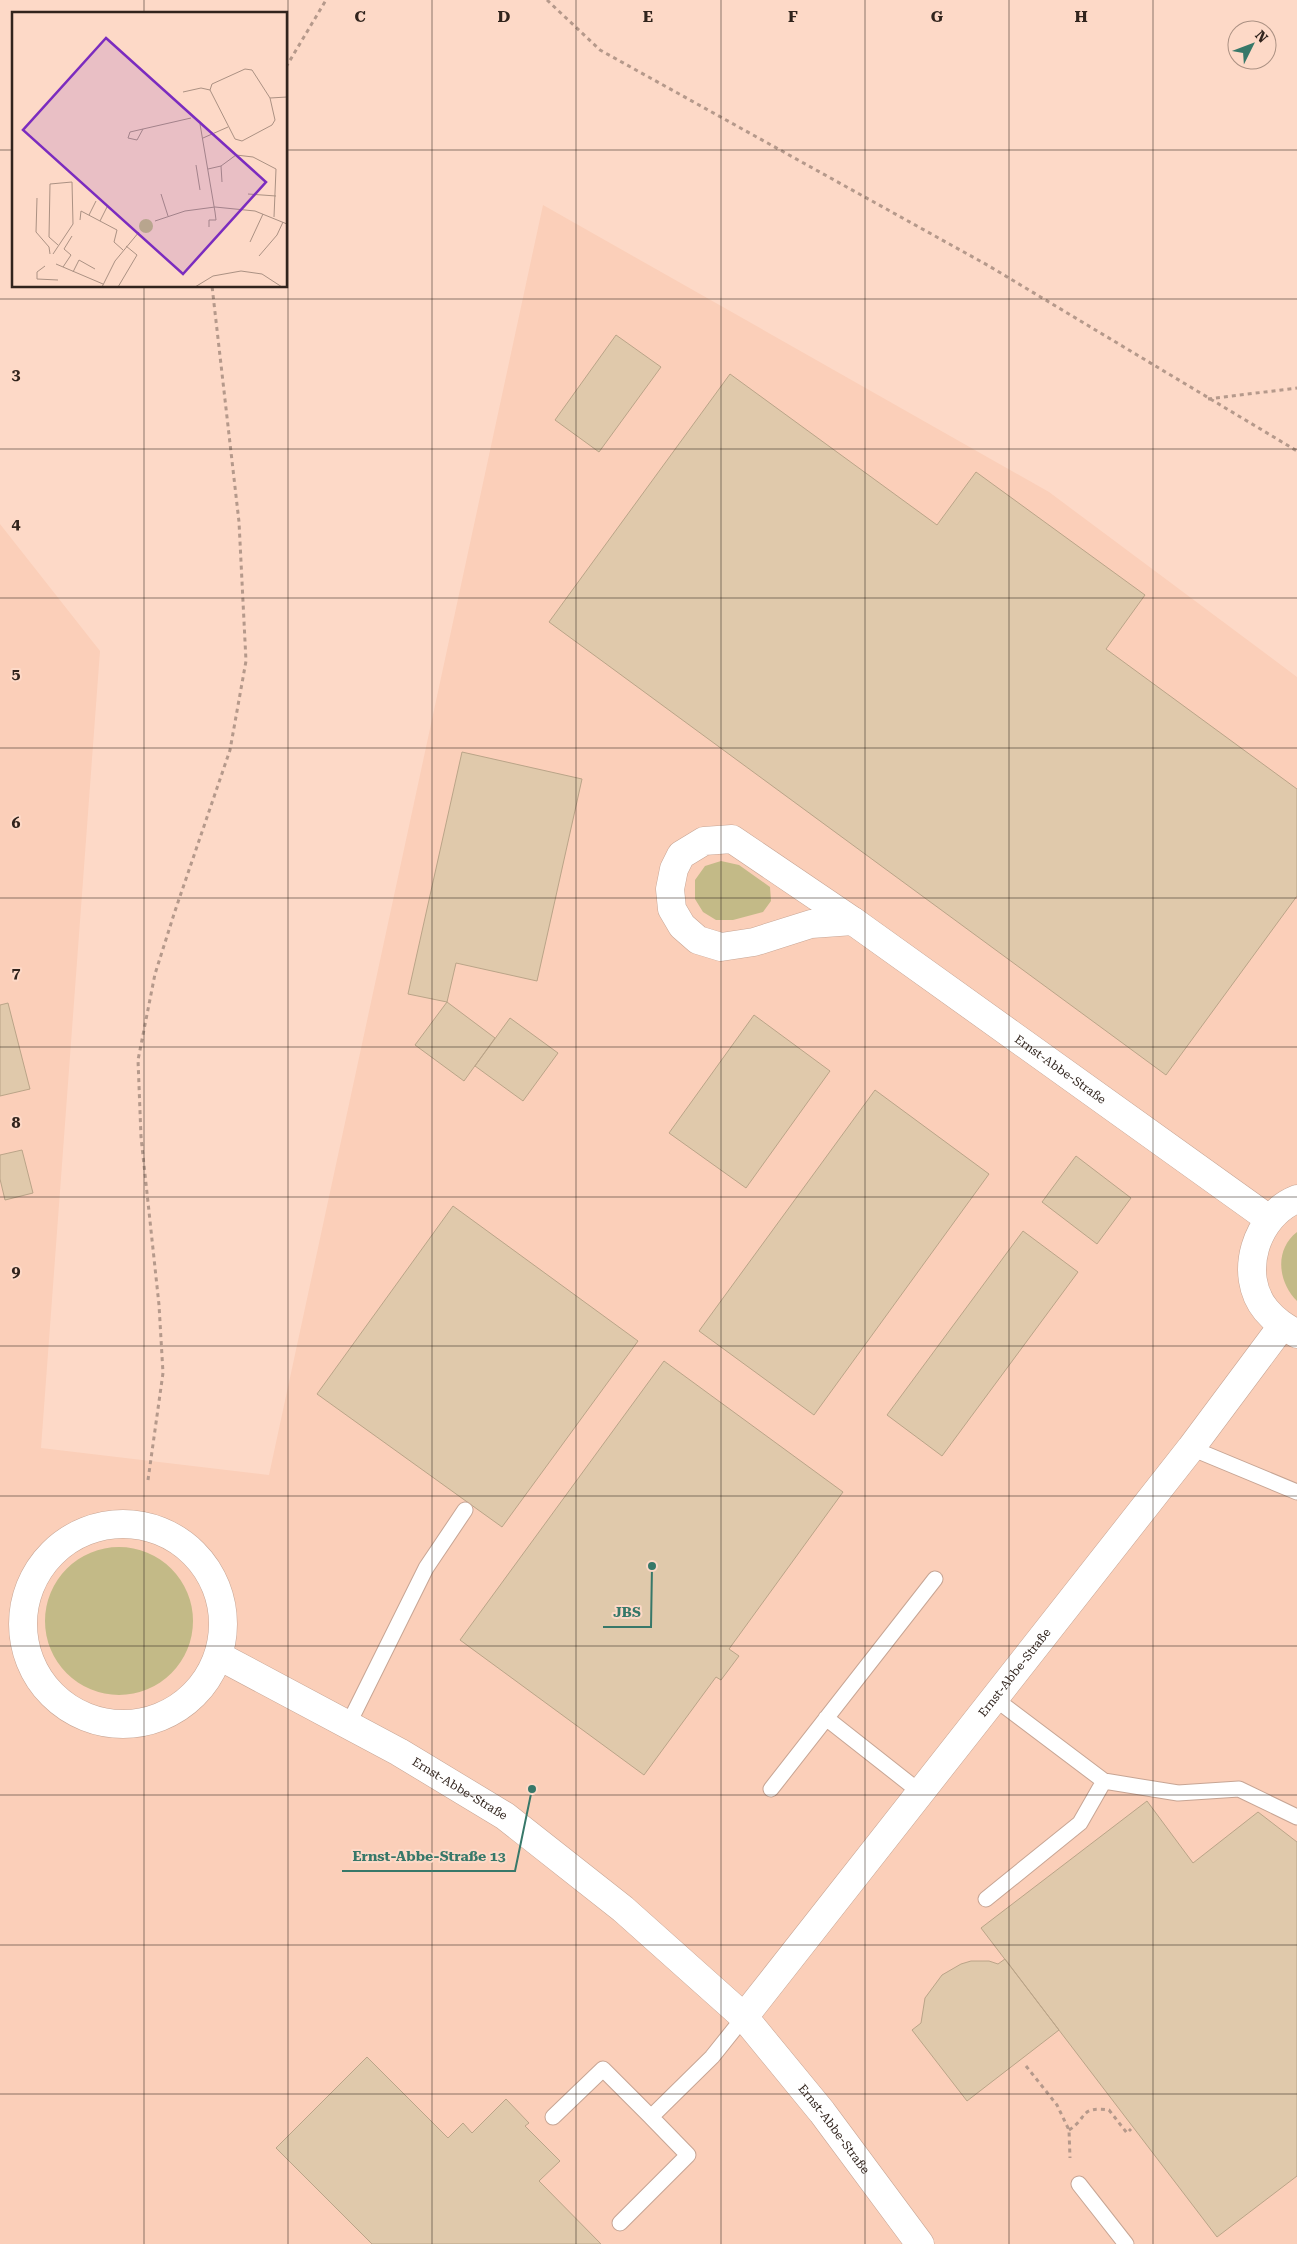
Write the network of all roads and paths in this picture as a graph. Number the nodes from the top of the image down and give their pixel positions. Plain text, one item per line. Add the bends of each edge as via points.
1 (326, 0) edge
2 (547, 0) edge
3 (288, 64) edge
4 (212, 288) edge
5 (1297, 388) edge
6 (1208, 399) junction
7 (1297, 451) edge
8 (853, 920) junction
9 (1297, 1199) edge
10 (1269, 1219) junction
11 (1290, 1330) edge
12 (1191, 1448) junction
13 (148, 1480) dead end
14 (1297, 1492) edge
15 (465, 1510) dead end
16 (936, 1579) dead end
17 (12, 1610) edge
18 (219, 1656) junction
19 (994, 1698) junction
20 (826, 1718) junction
21 (348, 1725) junction
22 (1104, 1781) junction
23 (771, 1789) dead end
24 (920, 1792) junction
25 (1297, 1817) edge
26 (986, 1899) dead end
27 (744, 2017) junction
28 (1026, 2066) dead end
29 (553, 2117) dead end
30 (651, 2117) junction
31 (1131, 2129) dead end
32 (1069, 2130) junction
33 (1079, 2184) joint
34 (620, 2223) dead end
35 (920, 2244) edge
36 (1126, 2244) edge

1 - 3 path
2 - 6 path via 600,50 988,266
4 - 13 path via 239,522 246,661 230,750 155,974 138,1060 141,1137 164,1373
5 - 6 path
6 - 7 path
8 - 8 street, Ernst-Abbe-Straße via 732,839 704,841 681,855 674,869 670,888 672,909 682,926 698,940 721,947 754,942 812,924
8 - 10 street, Ernst-Abbe-Straße
9 - 10 street, Ernst-Abbe-Straße via 1288,1202
10 - 11 street, Ernst-Abbe-Straße via 1257,1240 1252,1263 1255,1287 1265,1309
11 - 12 street, Ernst-Abbe-Straße
12 - 14 lane
12 - 19 street, Ernst-Abbe-Straße
15 - 21 lane via 426,1568
16 - 20 lane
17 - 18 street via 32,1667 48,1691 70,1710 97,1721 126,1724 155,1719 181,1706 202,1686
17 - 18 street via 49,1556 73,1537 102,1526 132,1524 162,1532 188,1548 208,1572 220,1600 223,1630
18 - 21 street, Ernst-Abbe-Straße
19 - 22 lane
19 - 24 street, Ernst-Abbe-Straße
20 - 23 lane
20 - 24 lane
21 - 27 street, Ernst-Abbe-Straße via 505,1816 623,1908
22 - 25 lane via 1178,1793 1239,1789
22 - 26 lane via 1080,1823
24 - 27 street, Ernst-Abbe-Straße
27 - 30 lane via 712,2057
27 - 35 street, Ernst-Abbe-Straße via 822,2112
28 - 32 path via 1058,2105
29 - 30 lane via 602,2069
30 - 34 lane via 688,2156
31 - 32 path via 1127,2133 1109,2110 1094,2108 1084,2113 1077,2125
32 - 33 path via 1071,2167
33 - 36 lane

